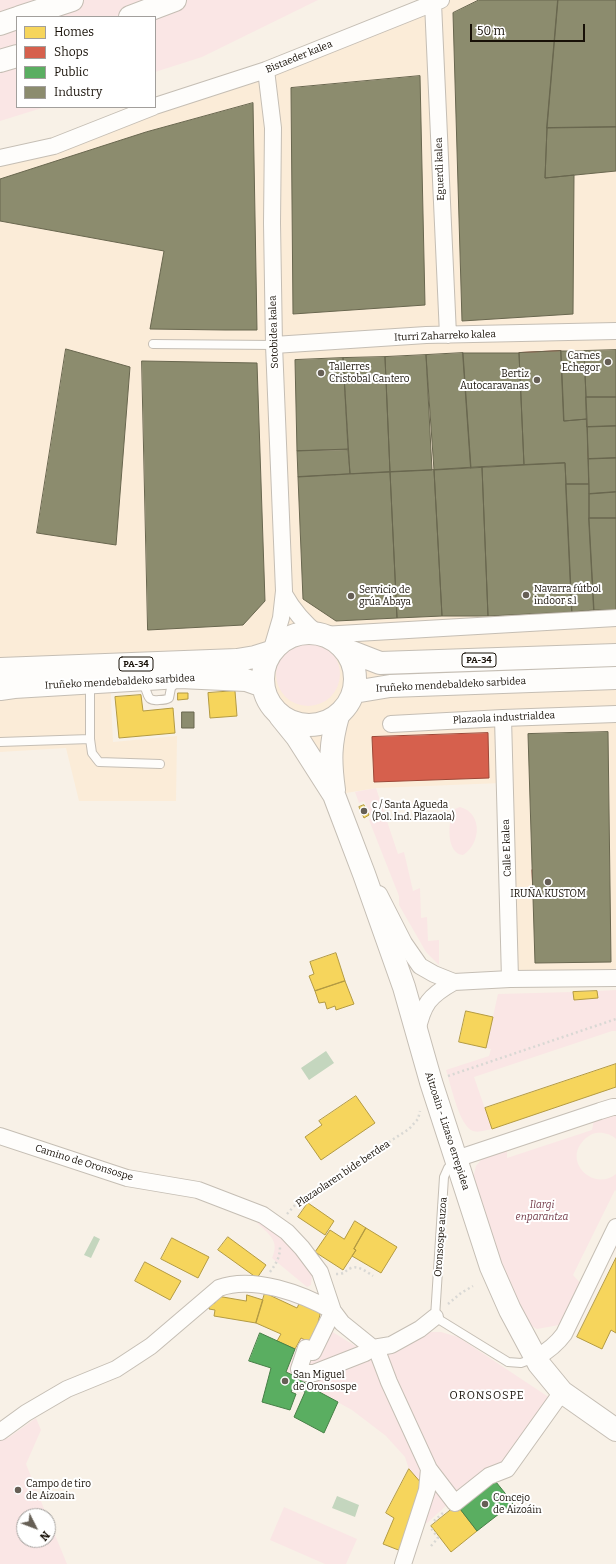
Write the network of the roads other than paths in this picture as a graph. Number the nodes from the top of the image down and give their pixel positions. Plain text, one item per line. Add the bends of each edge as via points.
1 (72, 0) edge
2 (175, 0) edge
3 (437, 2) edge
4 (23, 16) edge
5 (133, 16) edge
6 (16, 18) edge
7 (0, 24) edge
8 (16, 56) edge
9 (0, 61) edge
10 (266, 70) junction
11 (156, 106) edge
12 (151, 108) edge
13 (0, 158) edge
14 (616, 331) edge
15 (448, 335) junction
16 (153, 344) dead end
17 (274, 345) junction
18 (284, 594) junction
19 (616, 618) edge
20 (320, 635) junction
21 (344, 649) junction
22 (271, 652) junction
23 (616, 655) edge
24 (0, 669) edge
25 (616, 678) edge
26 (90, 683) junction
27 (263, 686) junction
28 (0, 689) edge
29 (354, 692) junction
30 (616, 714) edge
31 (280, 716) junction
32 (338, 716) junction
33 (503, 718) junction
34 (391, 724) dead end
35 (90, 739) junction
36 (0, 742) edge
37 (160, 764) dead end
38 (334, 796) junction
39 (364, 874) junction
40 (434, 974) junction
41 (616, 978) edge
42 (510, 979) junction
43 (454, 982) junction
44 (403, 984) junction
45 (440, 990) junction
46 (417, 1034) junction
47 (616, 1107) edge
48 (0, 1136) edge
49 (456, 1159) junction
50 (616, 1227) edge
51 (333, 1311) junction
52 (435, 1317) junction
53 (373, 1348) junction
54 (536, 1358) junction
55 (562, 1392) junction
56 (616, 1430) edge
57 (0, 1432) edge
58 (429, 1468) junction
59 (404, 1560) edge

1 - 4 main road
2 - 5 main road
3 - 10 street, Bistaeder kalea
3 - 15 street, Eguerdi kalea
6 - 7 main road
8 - 9 main road
10 - 11 street, Bistaeder kalea
10 - 17 street, Sotobidea kalea via 273,128
12 - 13 street, Bistaeder kalea via 54,146
14 - 15 street, Iturri Zaharreko kalea
15 - 17 street, Iturri Zaharreko kalea
16 - 17 lane
17 - 18 street, Sotobidea kalea
18 - 20 street via 304,623
18 - 22 street, Sotobidea kalea via 282,618
19 - 20 street
20 - 21 main road, PA-34 via 335,641
20 - 22 main road, PA-34 via 301,634 288,638
21 - 23 main road, PA-34 via 380,663
21 - 29 main road, PA-34 via 354,669
22 - 24 main road, Iruñeko mendebaldeko sarbidea / PA-34 via 237,660
22 - 27 main road via 264,672
25 - 29 main road, Iruñeko mendebaldeko sarbidea via 390,686
26 - 27 main road, Iruñeko mendebaldeko sarbidea / PA-34 via 180,677 246,680
26 - 28 main road, Iruñeko mendebaldeko sarbidea / PA-34 via 14,686
26 - 35 lane
27 - 31 main road via 270,704
29 - 32 main road, PA-34 via 348,705
30 - 33 street, Plazaola industrialdea
31 - 32 main road, PA-34 via 301,725 320,724
31 - 38 main road via 297,737
32 - 38 main road via 332,738 330,761
33 - 34 street, Plazaola industrialdea
33 - 42 street, Calle E kalea
35 - 36 lane
35 - 37 lane via 92,753 100,762
38 - 39 main road, Aitzoain - Lizaso errepidea
39 - 40 street via 382,899 413,957 420,966
39 - 44 main road, Aitzoain - Lizaso errepidea
40 - 43 street
40 - 44 street via 411,976
41 - 42 street
42 - 43 street
43 - 45 street
44 - 45 street via 420,992
44 - 46 main road, Aitzoain - Lizaso errepidea
45 - 46 street via 423,1009
46 - 49 main road, Aitzoain - Lizaso errepidea
47 - 49 street
48 - 51 street, Camino de Oronsospe via 127,1178 198,1190 263,1215 302,1248 320,1272
49 - 52 lane, Oronsospe auzoa via 444,1177
49 - 54 main road, Aitzoain - Lizaso errepidea via 491,1267 510,1310
50 - 54 street via 564,1334 547,1352
51 - 53 street via 342,1323
51 - 53 street via 313,1352 306,1348 299,1369 306,1373 314,1373
51 - 57 street via 290,1291 255,1285 228,1284 219,1288 151,1346 116,1369 67,1389
52 - 53 street via 420,1329 391,1344
52 - 54 lane via 508,1362 521,1363
53 - 58 street via 378,1353
54 - 55 main road, Aitzoain - Lizaso errepidea
55 - 56 main road, Aitzoain - Lizaso errepidea
55 - 58 street via 507,1469 489,1476 455,1503
58 - 59 street via 427,1490

